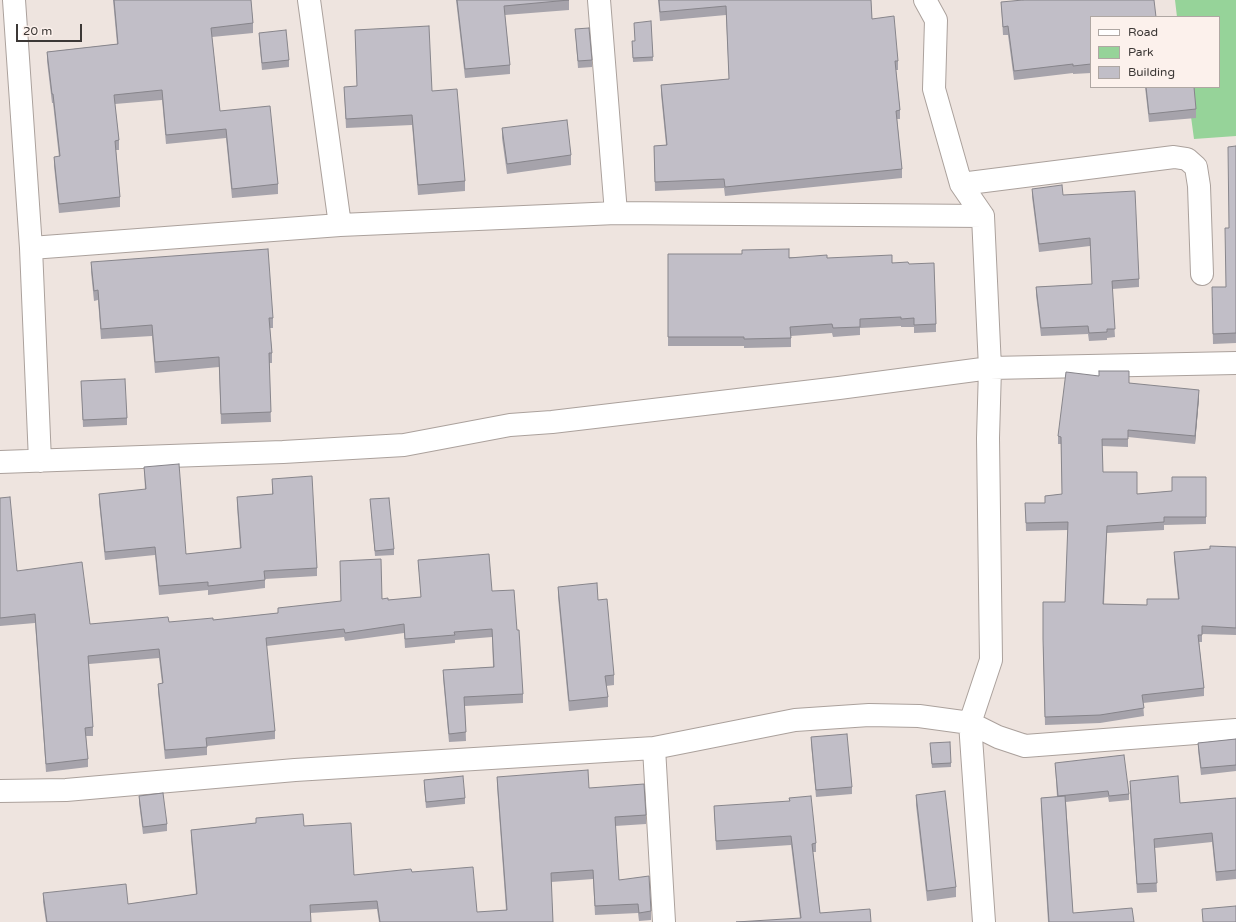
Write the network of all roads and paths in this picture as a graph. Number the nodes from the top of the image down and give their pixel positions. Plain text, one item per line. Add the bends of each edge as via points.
1 (14, 0) edge
2 (309, 0) edge
3 (600, 0) edge
4 (925, 0) edge
5 (961, 184) junction
6 (616, 213) junction
7 (983, 216) junction
8 (340, 225) junction
9 (31, 248) junction
10 (1202, 274) dead end
11 (1236, 363) edge
12 (990, 368) junction
13 (40, 461) junction
14 (0, 462) edge
15 (970, 723) junction
16 (1236, 730) edge
17 (654, 748) junction
18 (0, 791) edge
19 (664, 922) edge
20 (984, 922) edge

1 - 9 street
2 - 8 street
3 - 6 street
4 - 5 street via 936,20 934,89
5 - 7 street
5 - 10 street via 1174,157 1187,159 1196,167 1199,186
6 - 7 street
6 - 8 street
7 - 12 street
8 - 9 street
9 - 13 street
11 - 12 street
12 - 13 street via 816,391 510,425 404,445
12 - 15 street via 988,438 991,660
13 - 14 street
15 - 16 street via 998,737 1025,746
15 - 17 street via 919,716 869,715 795,720
15 - 20 street
17 - 18 street via 295,770 66,790
17 - 19 street

